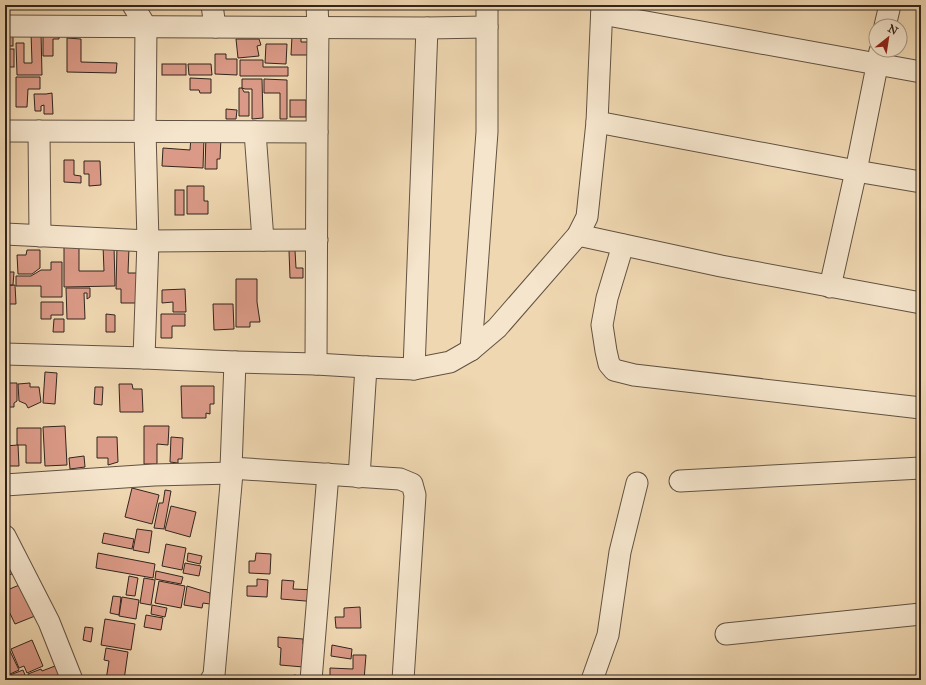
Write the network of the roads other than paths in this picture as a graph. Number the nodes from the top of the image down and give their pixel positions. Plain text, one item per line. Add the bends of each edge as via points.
1 (134, 5) edge
2 (212, 5) edge
3 (317, 5) edge
4 (487, 5) edge
5 (890, 5) edge
6 (602, 9) edge
7 (887, 18) edge
8 (5, 26) edge
9 (146, 27) junction
10 (215, 27) junction
11 (318, 27) junction
12 (487, 27) junction
13 (427, 28) junction
14 (868, 55) edge
15 (879, 58) edge
16 (882, 58) edge
17 (921, 72) edge
18 (596, 122) junction
19 (5, 131) edge
20 (39, 131) junction
21 (145, 131) junction
22 (255, 132) junction
23 (317, 132) junction
24 (856, 171) junction
25 (921, 182) edge
26 (5, 234) edge
27 (578, 235) junction
28 (40, 236) junction
29 (263, 240) junction
30 (317, 240) junction
31 (148, 241) junction
32 (623, 245) junction
33 (830, 287) junction
34 (921, 303) edge
35 (471, 350) junction
36 (5, 354) edge
37 (144, 358) junction
38 (235, 362) junction
39 (316, 364) junction
40 (366, 367) junction
41 (414, 368) junction
42 (921, 408) edge
43 (921, 468) edge
44 (231, 471) junction
45 (328, 474) junction
46 (359, 477) junction
47 (680, 481) dead end
48 (638, 483) dead end
49 (5, 485) edge
50 (5, 536) edge
51 (921, 614) edge
52 (726, 634) dead end
53 (72, 680) edge
54 (211, 680) edge
55 (312, 680) edge
56 (402, 680) edge
57 (592, 680) edge

1 - 9 street
2 - 10 street
3 - 11 street
4 - 12 street
5 - 7 street
6 - 14 street
6 - 18 street
8 - 9 street
9 - 10 street
9 - 21 street
10 - 11 street
11 - 13 street
11 - 23 street
12 - 13 street
12 - 35 street via 488,132
13 - 41 street
15 - 24 street
16 - 17 street
18 - 24 street
18 - 27 street via 587,216
19 - 20 street
20 - 21 street
20 - 28 street
21 - 22 street
21 - 31 street
22 - 23 street
22 - 29 street
23 - 30 street
24 - 25 street
24 - 33 street
26 - 28 street
27 - 32 street
27 - 35 street via 497,328
28 - 31 street
29 - 30 street
29 - 31 street
30 - 39 street
31 - 37 street
32 - 33 street
32 - 42 street via 607,298 602,325 609,364 614,370 634,375
33 - 34 street
35 - 41 street via 450,362
36 - 37 street
37 - 38 street
38 - 39 street
38 - 44 street
39 - 40 street
40 - 41 street
40 - 46 street
43 - 47 street
44 - 45 street
44 - 49 street
44 - 54 street via 214,674
45 - 46 street
45 - 55 street
46 - 56 street via 400,479 412,484 415,495
48 - 57 street via 620,552 608,635
50 - 53 street via 49,622
51 - 52 street

